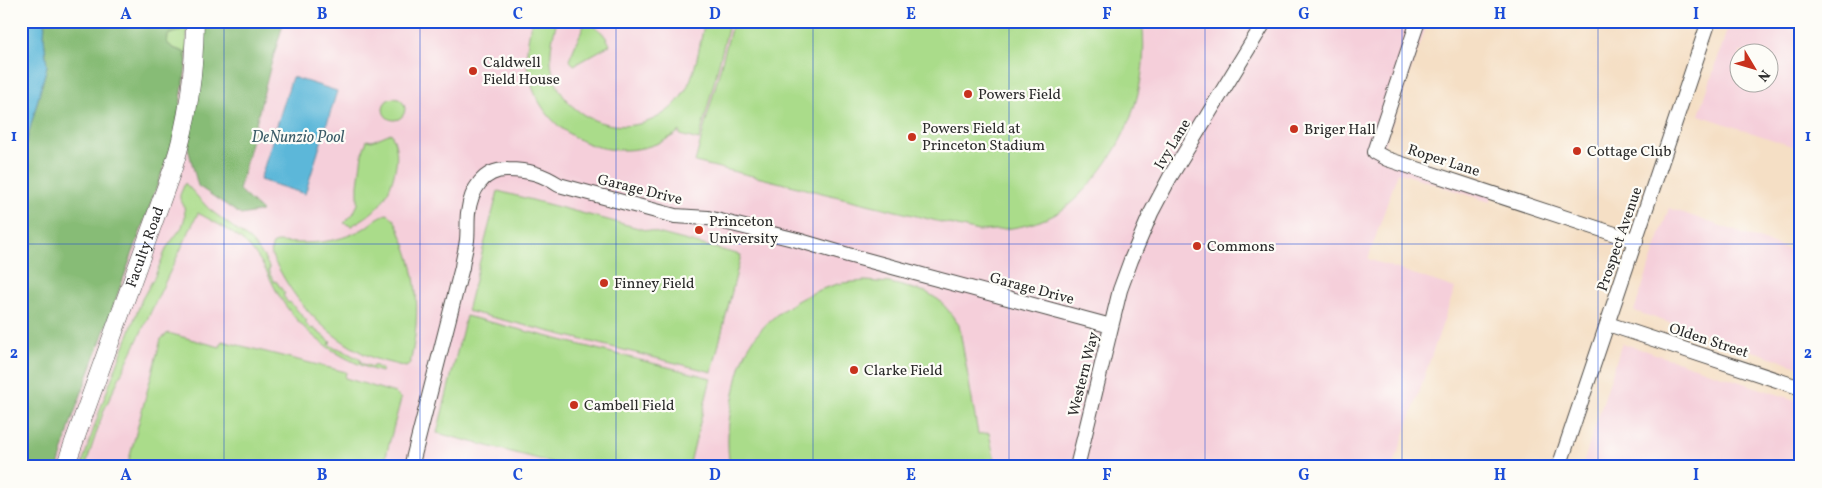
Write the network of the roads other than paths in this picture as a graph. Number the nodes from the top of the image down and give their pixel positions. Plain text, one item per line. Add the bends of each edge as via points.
1 (195, 21) edge
2 (1265, 21) edge
3 (1418, 21) edge
4 (1709, 21) edge
5 (1636, 241) junction
6 (1120, 290) joint
7 (1608, 324) junction
8 (1111, 326) junction
9 (1801, 388) edge
10 (65, 467) edge
11 (411, 467) edge
12 (1077, 467) edge
13 (1559, 467) edge

1 - 10 street, Faculty Road via 190,104 183,136
2 - 6 street, Ivy Lane via 1170,177 1151,213
3 - 5 street, Roper Lane via 1374,152
4 - 5 street, Prospect Avenue
5 - 7 street, Prospect Avenue
6 - 8 street, Western Way
7 - 9 street, Olden Street
7 - 13 street, Prospect Avenue
8 - 11 street, Garage Drive via 788,238 708,218 675,216 567,188 543,175 524,170 499,169 479,181 469,205 468,240
8 - 12 street, Western Way

